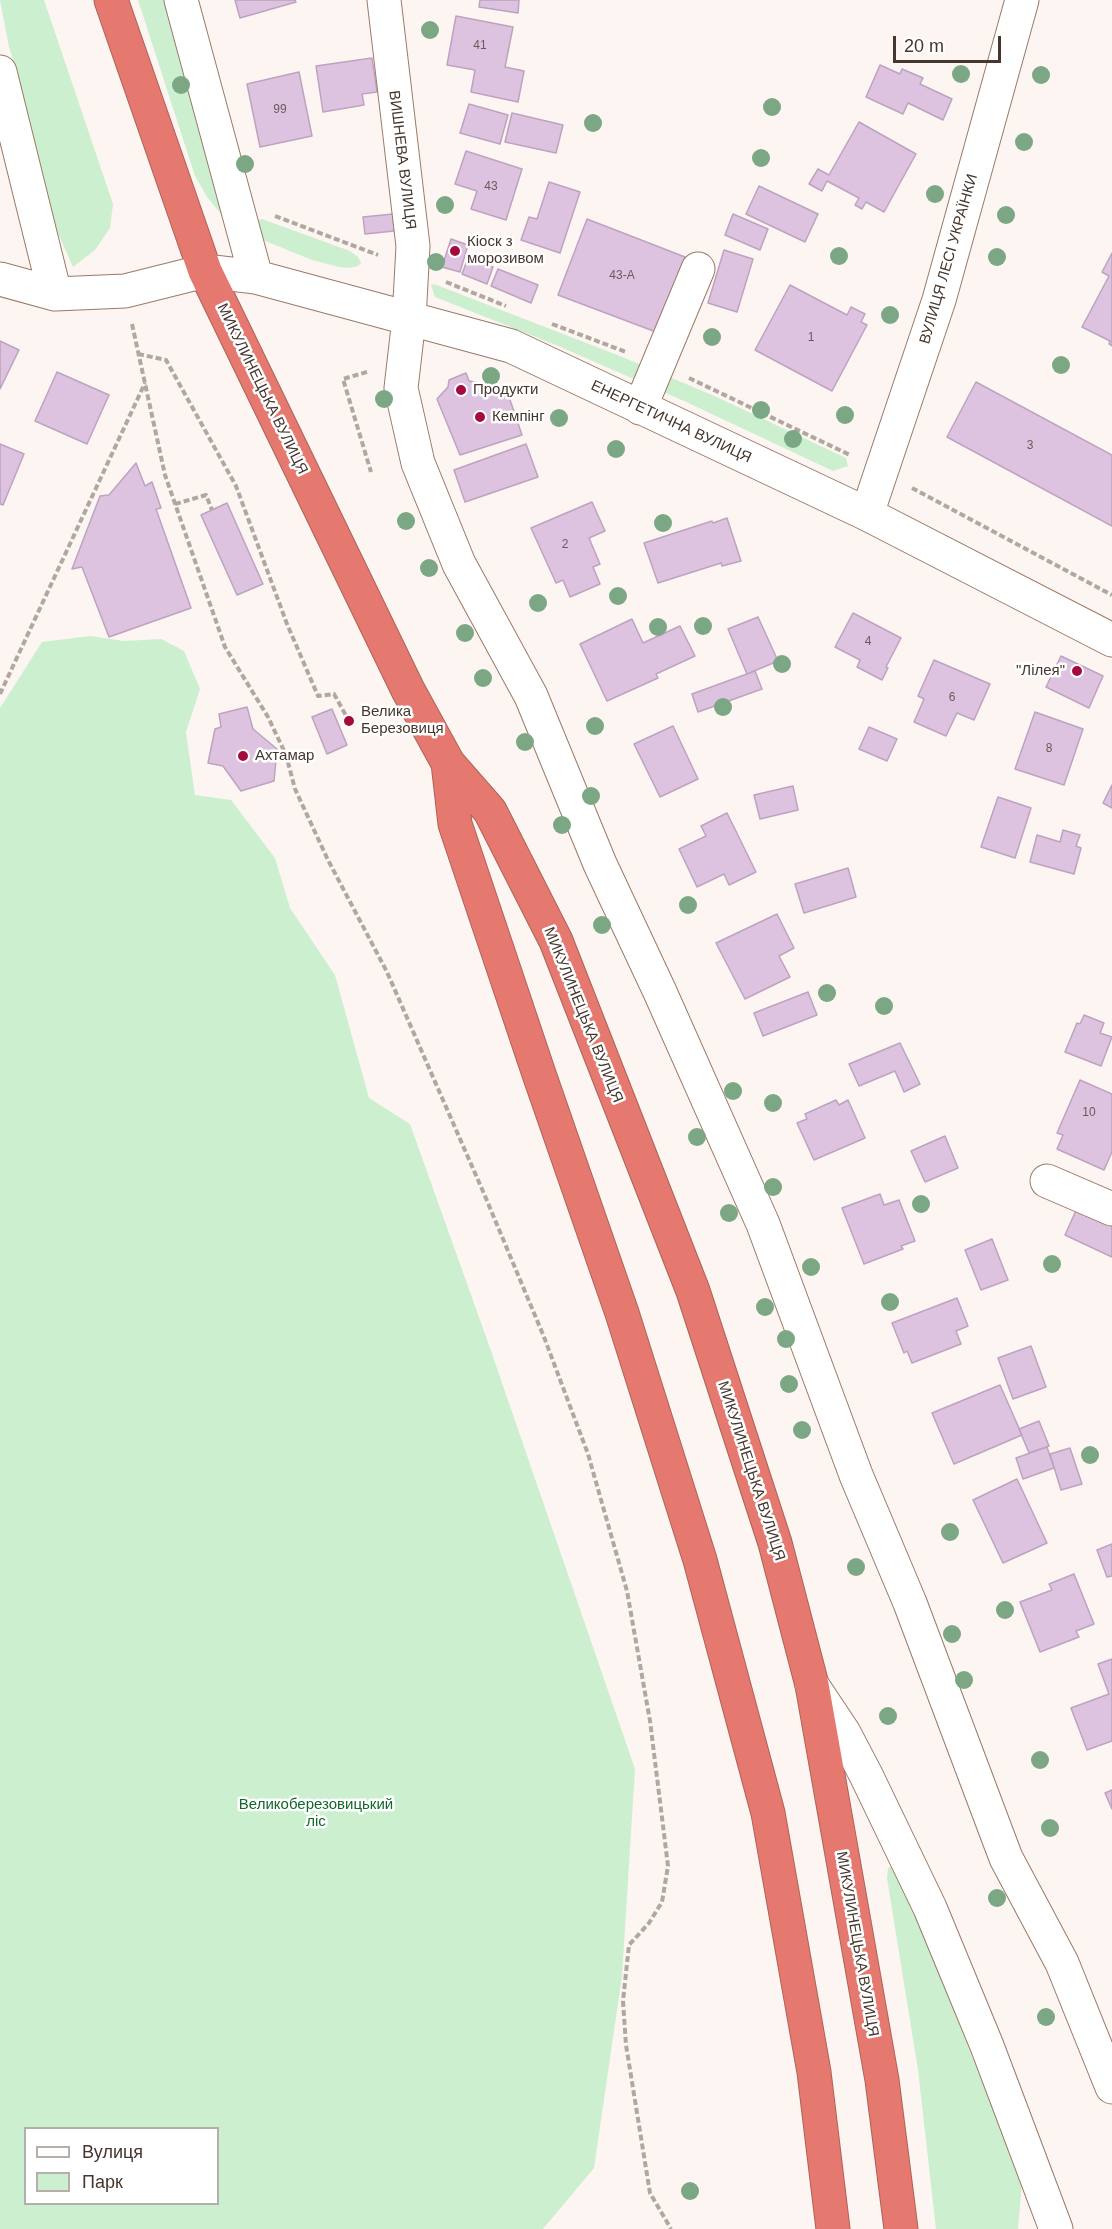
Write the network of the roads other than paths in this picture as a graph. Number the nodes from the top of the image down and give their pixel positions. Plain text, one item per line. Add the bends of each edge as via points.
1 (111, 0) edge
2 (181, 0) edge
3 (384, 0) edge
4 (1022, 0) edge
5 (0, 72) edge
6 (698, 269) dead end
7 (205, 271) junction
8 (256, 277) junction
9 (0, 279) edge
10 (55, 294) junction
11 (410, 319) junction
12 (640, 408) junction
13 (867, 514) junction
14 (1112, 640) edge
15 (448, 763) junction
16 (1047, 1181) dead end
17 (1112, 1209) edge
18 (812, 1685) junction
19 (1112, 2087) edge
20 (833, 2229) edge
21 (901, 2229) edge
22 (1056, 2229) edge

1 - 7 highway, МИКУЛИНЕЦЬКА ВУЛИЦЯ
2 - 8 street
3 - 11 street, ВИШНЕВА ВУЛИЦЯ via 413,246
4 - 13 street, ВУЛИЦЯ ЛЕСІ УКРАЇНКИ via 939,300
5 - 10 street
6 - 12 street
7 - 8 street, ЕНЕРГЕТИЧНА ВУЛИЦЯ
7 - 10 street via 125,291
7 - 15 highway, МИКУЛИНЕЦЬКА ВУЛИЦЯ via 408,690
8 - 11 street, ЕНЕРГЕТИЧНА ВУЛИЦЯ
9 - 10 street
11 - 12 street, ЕНЕРГЕТИЧНА ВУЛИЦЯ via 511,346
11 - 19 street, ВИШНЕВА ВУЛИЦЯ via 402,387 422,473 459,564 531,696 600,864 763,1224 1006,1858 1062,1963
12 - 13 street, ЕНЕРГЕТИЧНА ВУЛИЦЯ
13 - 14 street, ЕНЕРГЕТИЧНА ВУЛИЦЯ
15 - 18 highway, МИКУЛИНЕЦЬКА ВУЛИЦЯ via 490,811 556,941 693,1291 775,1543
15 - 20 highway, МИКУЛИНЕЦЬКА ВУЛИЦЯ via 455,824 630,1335 700,1560 768,1813 814,2072
16 - 17 street
18 - 21 highway, МИКУЛИНЕЦЬКА ВУЛИЦЯ via 882,2080
18 - 22 street via 861,1765 930,1908

